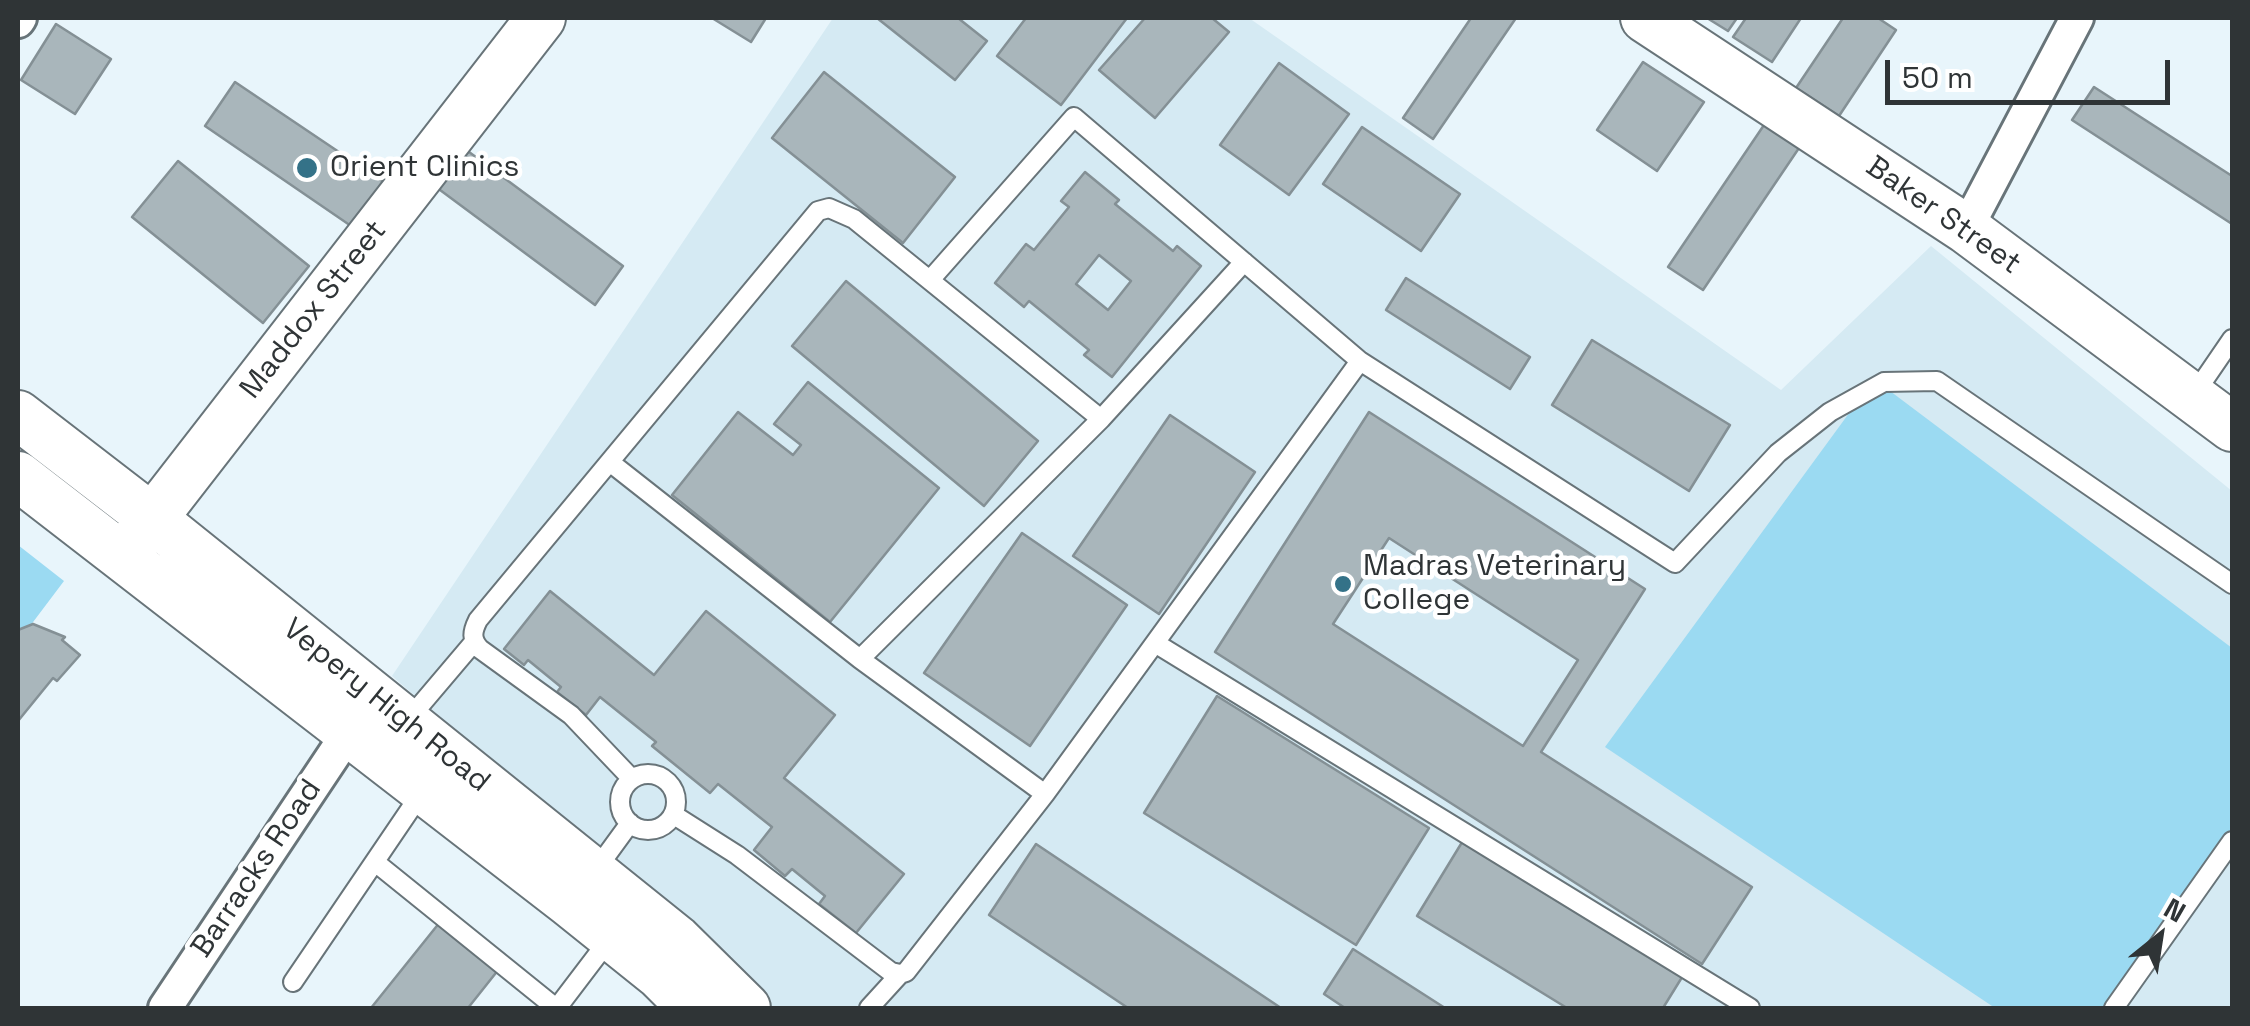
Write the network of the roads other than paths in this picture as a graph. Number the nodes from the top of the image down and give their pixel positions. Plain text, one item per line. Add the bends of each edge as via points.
1 (542, 18) edge
2 (1645, 18) edge
3 (2076, 18) edge
4 (1966, 229) junction
5 (1244, 262) junction
6 (930, 280) junction
7 (2232, 339) edge
8 (1360, 361) junction
9 (2193, 396) junction
10 (18, 415) edge
11 (1101, 419) junction
12 (2232, 426) edge
13 (611, 462) junction
14 (18, 476) edge
15 (138, 537) junction
16 (2232, 584) edge
17 (474, 642) junction
18 (1155, 643) junction
19 (860, 659) junction
20 (377, 716) junction
21 (632, 778) junction
22 (424, 788) junction
23 (1045, 794) junction
24 (674, 815) junction
25 (630, 824) junction
26 (2232, 842) edge
27 (374, 862) junction
28 (582, 888) junction
29 (611, 936) junction
30 (900, 974) junction
31 (659, 975) edge
32 (293, 982) dead end
33 (165, 1008) edge
34 (557, 1008) edge
35 (693, 1008) edge
36 (746, 1008) edge
37 (869, 1008) edge
38 (1750, 1008) edge
39 (2114, 1008) edge

1 - 15 main road, Maddox Street
2 - 4 main road, Baker Street
3 - 4 street
4 - 9 main road, Baker Street
5 - 6 lane via 1074,117
5 - 8 lane
5 - 11 lane
6 - 11 lane
6 - 13 lane via 854,219 829,208 818,211
7 - 9 lane
8 - 16 lane via 1675,563 1778,453 1830,412 1884,382 1937,381
8 - 18 lane
9 - 12 main road, Baker Street
10 - 15 main road, Vepery High Road
11 - 19 lane
13 - 17 lane via 478,620
13 - 19 lane
14 - 15 main road, Vepery High Road
15 - 20 main road, Vepery High Road
17 - 20 lane
17 - 21 lane via 571,715
18 - 23 lane
18 - 38 lane
19 - 23 lane
20 - 22 main road, Vepery High Road
20 - 28 main road, Vepery High Road
20 - 33 street, Barracks Road
21 - 24 lane via 649,773 667,780 676,796
21 - 25 lane via 619,801
22 - 27 lane
22 - 28 main road, Vepery High Road
23 - 30 lane via 914,966
24 - 25 lane via 654,830
24 - 30 lane
25 - 28 lane
26 - 39 lane
27 - 32 lane
27 - 34 lane
28 - 29 main road, Vepery High Road
28 - 31 main road, Vepery High Road
29 - 31 main road, Vepery High Road
29 - 34 lane
30 - 37 lane
31 - 35 main road, Vepery High Road
31 - 36 main road, Vepery High Road

